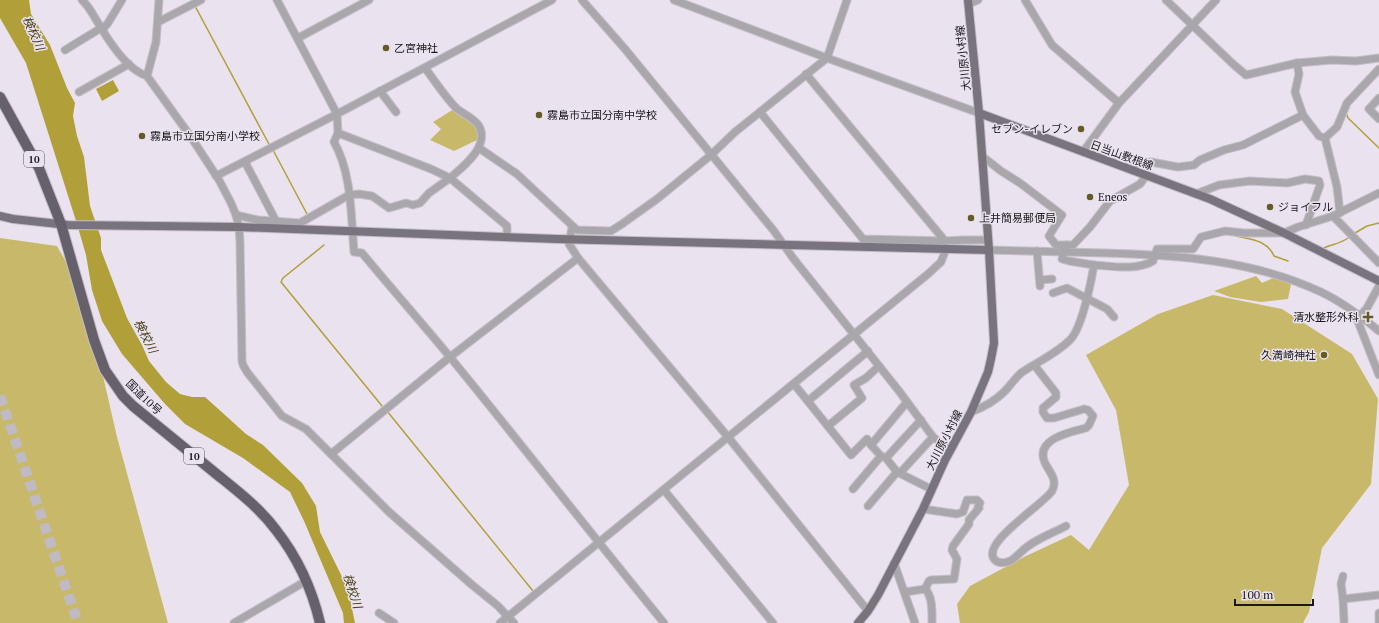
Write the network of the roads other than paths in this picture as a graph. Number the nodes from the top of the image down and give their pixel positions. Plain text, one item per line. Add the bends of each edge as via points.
1 (122, 0) edge
2 (159, 0) edge
3 (278, 0) edge
4 (368, 0) edge
5 (552, 0) edge
6 (582, 0) edge
7 (674, 0) edge
8 (848, 0) edge
9 (978, 0) edge
10 (1025, 0) edge
11 (1166, 0) edge
12 (1216, 0) edge
13 (83, 1) edge
14 (968, 2) edge
15 (196, 3) edge
16 (158, 22) junction
17 (1192, 25) junction
18 (102, 29) junction
19 (298, 38) junction
20 (64, 50) dead end
21 (827, 58) junction
22 (1379, 58) edge
23 (1297, 63) junction
24 (129, 64) junction
25 (425, 68) junction
26 (1379, 69) edge
27 (806, 74) junction
28 (147, 76) junction
29 (380, 91) junction
30 (79, 92) dead end
31 (0, 97) edge
32 (1379, 98) edge
33 (1119, 103) junction
34 (396, 112) dead end
35 (760, 112) junction
36 (979, 113) junction
37 (338, 114) junction
38 (1303, 115) junction
39 (1379, 119) edge
40 (338, 134) junction
41 (1325, 138) junction
42 (479, 148) junction
43 (1083, 152) junction
44 (711, 155) junction
45 (982, 156) junction
46 (245, 162) junction
47 (1131, 170) junction
48 (216, 176) junction
49 (1146, 176) junction
50 (450, 178) junction
51 (1379, 193) edge
52 (1196, 194) junction
53 (349, 195) junction
54 (1340, 213) junction
55 (236, 215) junction
56 (0, 216) edge
57 (1333, 216) junction
58 (276, 221) junction
59 (64, 224) junction
60 (1306, 226) junction
61 (239, 227) junction
62 (572, 227) junction
63 (352, 231) junction
64 (1284, 233) junction
65 (507, 237) junction
66 (571, 239) junction
67 (988, 240) junction
68 (784, 245) junction
69 (946, 245) junction
70 (1065, 248) junction
71 (989, 250) junction
72 (1037, 251) junction
73 (1154, 254) junction
74 (578, 258) junction
75 (1379, 263) edge
76 (1094, 265) junction
77 (1052, 279) dead end
78 (1379, 281) edge
79 (1379, 286) edge
80 (1056, 294) dead end
81 (1087, 299) junction
82 (1360, 316) junction
83 (1114, 317) dead end
84 (1379, 331) edge
85 (855, 334) junction
86 (868, 351) junction
87 (450, 357) junction
88 (879, 366) junction
89 (1035, 366) junction
90 (1379, 375) edge
91 (794, 384) junction
92 (808, 401) junction
93 (907, 402) junction
94 (971, 412) junction
95 (921, 420) junction
96 (828, 426) junction
97 (728, 437) junction
98 (933, 437) junction
99 (871, 445) junction
100 (950, 450) junction
101 (331, 454) junction
102 (883, 457) junction
103 (899, 472) junction
104 (853, 489) dead end
105 (931, 489) junction
106 (664, 490) junction
107 (868, 506) dead end
108 (923, 509) junction
109 (1066, 526) dead end
110 (598, 543) junction
111 (894, 564) junction
112 (1343, 576) dead end
113 (306, 581) junction
114 (925, 589) junction
115 (905, 592) junction
116 (1379, 595) edge
117 (1343, 599) junction
118 (868, 611) junction
119 (379, 613) dead end
120 (1379, 613) edge
121 (508, 616) junction
122 (1344, 621) dead end
123 (1379, 622) edge
124 (234, 623) edge
125 (320, 623) edge
126 (394, 623) edge
127 (500, 623) edge
128 (514, 623) edge
129 (664, 623) edge
130 (773, 623) edge
131 (858, 623) edge
132 (915, 623) edge
133 (932, 623) edge

1 - 18 street
2 - 16 street
3 - 19 street
4 - 19 street
5 - 25 street
6 - 44 street
7 - 21 street
8 - 21 street
9 - 14 street
10 - 33 street via 1052,45
11 - 17 street
12 - 17 street
13 - 18 street
14 - 36 main road, 大川原小村線
15 - 16 street
16 - 28 street via 156,42
17 - 23 street via 1246,75
17 - 33 street
18 - 20 street
18 - 24 street
19 - 37 street
21 - 27 street
21 - 36 street
22 - 23 street
23 - 38 street via 1299,74 1295,92
24 - 28 street via 137,72
24 - 30 street
25 - 29 street
25 - 42 street via 457,108 480,127
26 - 41 street via 1347,103 1338,127
27 - 35 street
27 - 69 street
28 - 48 street
29 - 34 street
29 - 37 street
31 - 59 highway, 国道10号 / 10 via 39,168
32 - 39 street via 1369,109
33 - 43 street
35 - 44 street
35 - 69 street via 863,239
36 - 43 main road, 日当山敷根線
36 - 45 main road
37 - 40 street
37 - 46 street
38 - 41 street via 1319,136
38 - 47 street via 1243,145 1224,150 1194,165 1178,167 1151,162 1135,164
40 - 50 street
40 - 53 street via 334,142 346,170
41 - 54 street via 1337,187
42 - 50 street via 466,165
42 - 62 street via 517,174
43 - 47 main road, 日当山敷根線
44 - 62 street via 657,199 611,231 577,230
44 - 68 street
45 - 67 main road
45 - 70 street via 1062,215 1049,236 1056,245
46 - 48 street
46 - 58 street
47 - 49 main road, 日当山敷根線
48 - 55 street
49 - 52 main road, 日当山敷根線
49 - 70 street via 1140,184 1110,201 1073,245
50 - 53 street via 420,203 413,205 406,203 389,208 372,196
50 - 65 street via 507,226
51 - 54 street
52 - 60 street via 1219,185 1250,181 1287,183 1305,178 1319,181 1320,185
52 - 64 main road, 日当山敷根線
53 - 58 street via 300,223
53 - 63 street
54 - 57 street
55 - 58 street
55 - 61 street
56 - 59 main road
57 - 60 street
57 - 75 street
59 - 61 main road
59 - 113 highway, 国道10号 / 10 via 94,340 112,381 133,406 243,495 269,521 296,560
60 - 64 street
61 - 63 main road
61 - 101 street via 243,365 282,416 306,429
62 - 66 street
63 - 65 main road
63 - 87 street via 354,252 362,253
64 - 73 street via 1244,233 1225,230 1201,237 1193,249 1157,249
64 - 78 main road, 日当山敷根線
65 - 66 main road
66 - 68 main road
66 - 74 street via 569,244
67 - 69 street via 963,240
67 - 71 main road
68 - 69 main road
68 - 85 street
69 - 71 main road
69 - 85 street via 941,262 937,266
70 - 72 street
70 - 73 street
70 - 76 street via 1062,259
71 - 72 street
71 - 94 main road, 大川原小村線 via 994,343 988,372
72 - 77 street via 1040,283
73 - 76 street via 1153,261 1138,266
73 - 82 street via 1213,260 1277,275 1322,293
74 - 87 street
74 - 97 street
76 - 81 street
79 - 82 street
80 - 81 street via 1067,288
81 - 83 street via 1108,309
81 - 89 street via 1072,337
82 - 84 street
82 - 90 street via 1357,319
85 - 86 street
85 - 91 street
86 - 88 street
86 - 92 street
87 - 101 street
87 - 110 street
88 - 93 street
88 - 96 street via 854,385 862,398
89 - 94 street via 1021,374 1003,393 985,406
89 - 109 street via 1056,393 1056,397 1043,408 1047,418 1084,409 1093,416 1086,428 1059,435 1046,446 1043,452 1045,463 1054,479 1052,490 1038,506 998,540 994,546 993,557 999,563 1008,562 1028,545
91 - 92 street
91 - 97 street
92 - 96 street
93 - 95 street
93 - 99 street
94 - 100 main road, 大川原小村線
95 - 98 street
95 - 102 street
96 - 99 street via 851,455 868,438
97 - 106 street
97 - 118 street
98 - 100 street
98 - 103 street
99 - 102 street
100 - 105 main road, 大川原小村線
101 - 121 street via 389,512
102 - 103 street
102 - 104 street
103 - 105 street
103 - 107 street
105 - 108 main road, 大川原小村線
106 - 110 street
106 - 130 street
108 - 111 main road, 大川原小村線
108 - 114 street via 957,514 962,512 967,500 977,500 980,503 953,546 952,550 957,559 954,578 931,580
110 - 121 street
110 - 129 street
111 - 115 street
111 - 118 main road, 大川原小村線
112 - 117 street
113 - 124 street
113 - 125 highway, 国道10号 / 10
114 - 115 street
114 - 133 street via 928,592
115 - 132 street
116 - 117 street
117 - 122 street
118 - 131 main road, 大川原小村線
119 - 126 street
120 - 123 street
121 - 127 street
121 - 128 street

